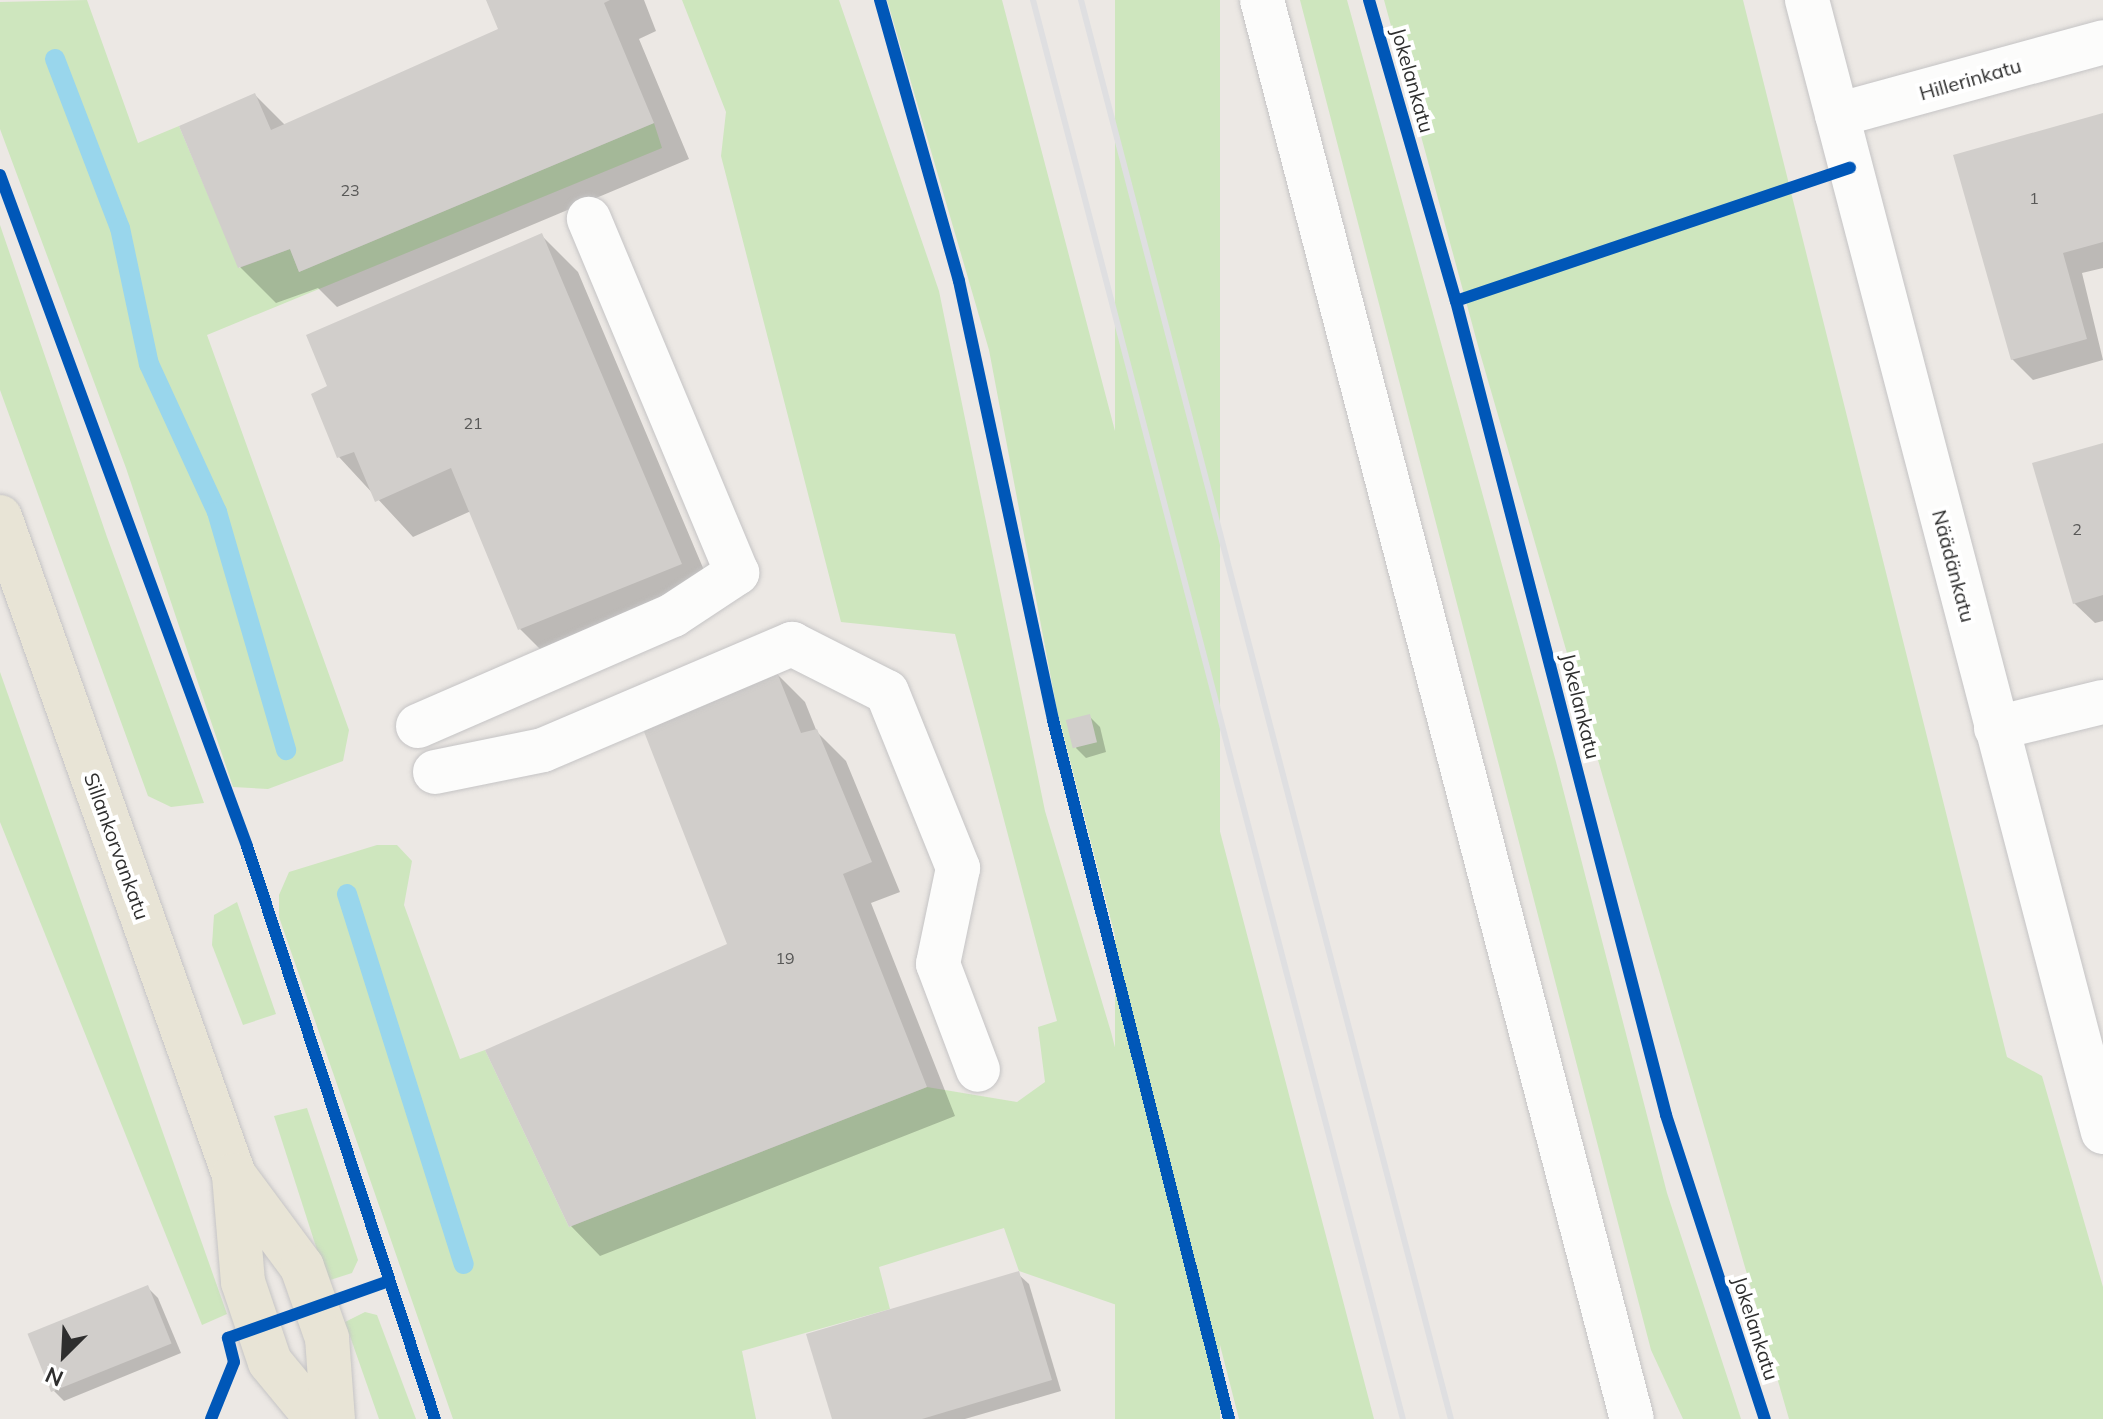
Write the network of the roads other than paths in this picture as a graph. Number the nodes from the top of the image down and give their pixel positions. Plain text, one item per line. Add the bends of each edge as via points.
1 (1262, 0) edge
2 (1807, 0) edge
3 (2103, 42) edge
4 (1837, 115) junction
5 (589, 219) dead end
6 (0, 517) edge
7 (2103, 702) edge
8 (418, 726) dead end
9 (1996, 728) junction
10 (435, 772) dead end
11 (978, 1070) dead end
12 (2103, 1132) edge
13 (234, 1175) junction
14 (317, 1419) edge
15 (333, 1419) edge
16 (1632, 1419) edge

1 - 16 street
2 - 4 street, Näädänkatu
3 - 4 street, Hillerinkatu
4 - 9 street, Näädänkatu
5 - 8 street via 737,573 673,615
6 - 13 main road, Sillankorvankatu
7 - 9 street
9 - 12 street, Näädänkatu
10 - 11 street via 543,750 792,644 887,692 958,868 938,964
13 - 14 main road, Sillankorvankatu via 243,1282 258,1327 270,1362
13 - 15 main road, Sillankorvankatu via 302,1267 327,1338

